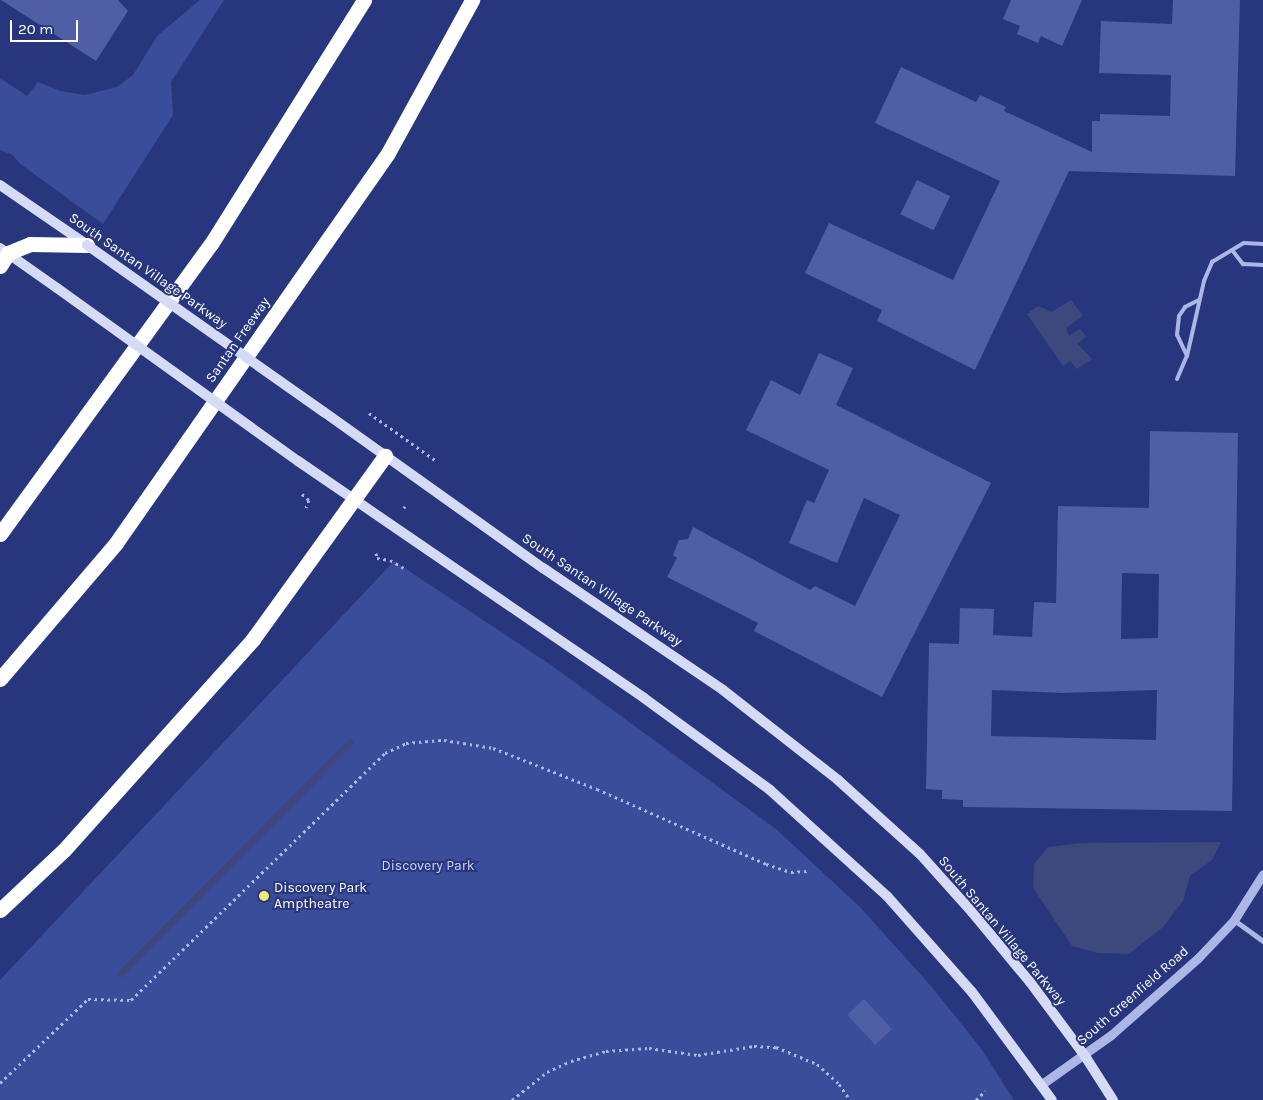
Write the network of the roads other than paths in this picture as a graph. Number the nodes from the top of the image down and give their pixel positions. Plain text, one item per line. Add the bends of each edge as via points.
1 (364, 0) edge
2 (472, 0) edge
3 (0, 185) edge
4 (1263, 244) edge
5 (87, 245) junction
6 (1232, 250) junction
7 (3, 256) edge
8 (1263, 265) edge
9 (1199, 300) junction
10 (1187, 356) junction
11 (1177, 380) dead end
12 (385, 456) junction
13 (354, 500) junction
14 (0, 534) edge
15 (0, 679) edge
16 (1263, 874) edge
17 (0, 910) edge
18 (1234, 920) junction
19 (1263, 941) edge
20 (1085, 1056) junction
21 (1042, 1084) junction
22 (1052, 1100) edge
23 (1112, 1100) edge

1 - 14 highway via 211,244
2 - 15 highway, Santan Freeway via 372,177 116,543
3 - 5 main road, South Santan Village Parkway
4 - 6 lane via 1244,243
5 - 7 highway via 30,244
5 - 12 main road, South Santan Village Parkway, bridge
6 - 8 lane via 1243,264
6 - 9 lane via 1212,262
7 - 13 main road, bridge via 57,288
9 - 10 lane
9 - 10 lane via 1185,306 1179,316 1177,335
10 - 11 lane
12 - 13 highway
12 - 20 main road, South Santan Village Parkway via 723,690 838,780 920,854 972,912
13 - 17 highway via 253,639 64,850
13 - 21 main road via 644,698 791,808 841,851 920,931 972,992
16 - 18 street, South Greenfield Road
18 - 19 street
18 - 20 street, South Greenfield Road via 1168,986
20 - 21 street, South Greenfield Road
20 - 23 main road, South Santan Village Parkway
21 - 22 main road

